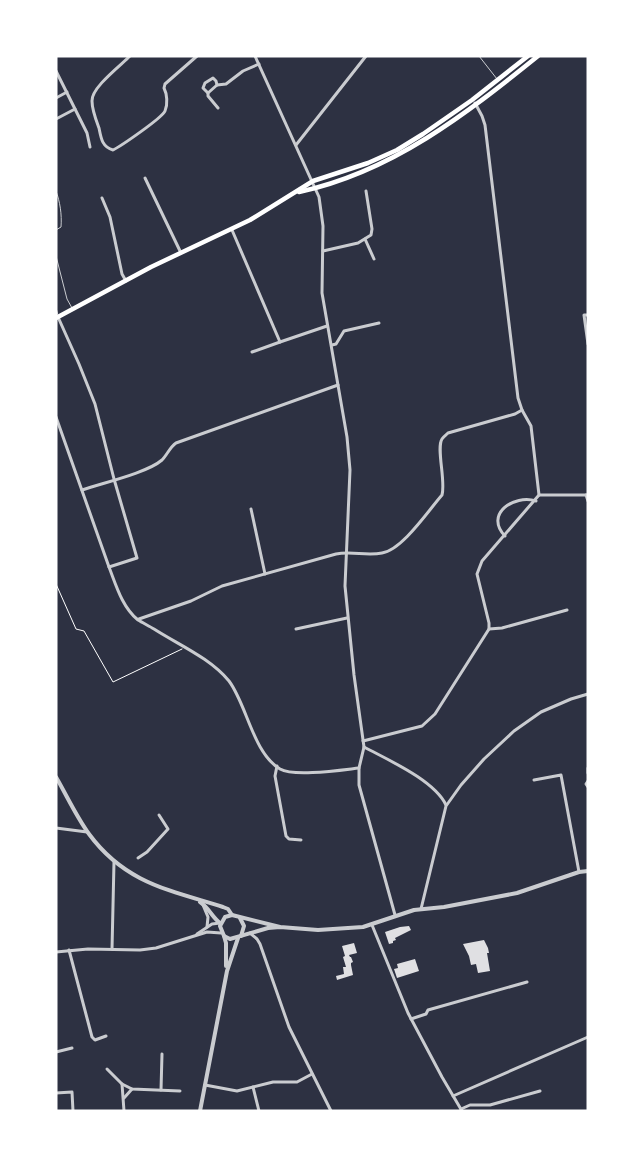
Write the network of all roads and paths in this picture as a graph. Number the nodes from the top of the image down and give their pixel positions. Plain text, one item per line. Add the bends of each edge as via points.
1 (130, 56) edge
2 (197, 56) edge
3 (255, 56) edge
4 (366, 56) edge
5 (479, 56) edge
6 (538, 56) edge
7 (525, 57) edge
8 (259, 64) junction
9 (56, 71) edge
10 (498, 80) junction
11 (217, 85) junction
12 (67, 92) junction
13 (208, 93) junction
14 (56, 98) edge
15 (472, 100) junction
16 (476, 105) junction
17 (218, 108) dead end
18 (75, 109) junction
19 (56, 119) edge
20 (296, 145) junction
21 (90, 147) dead end
22 (145, 178) dead end
23 (313, 181) junction
24 (316, 188) junction
25 (56, 191) edge
26 (366, 191) dead end
27 (295, 193) junction
28 (102, 198) dead end
29 (56, 230) edge
30 (232, 230) junction
31 (365, 239) junction
32 (323, 251) junction
33 (181, 253) junction
34 (56, 256) edge
35 (374, 259) dead end
36 (126, 281) junction
37 (56, 308) edge
38 (73, 309) junction
39 (588, 315) edge
40 (57, 317) edge
41 (379, 323) dead end
42 (327, 326) junction
43 (280, 342) junction
44 (588, 344) edge
45 (332, 345) junction
46 (252, 352) dead end
47 (338, 385) junction
48 (522, 410) junction
49 (56, 417) edge
50 (114, 480) junction
51 (82, 490) junction
52 (539, 495) junction
53 (587, 495) edge
54 (536, 501) junction
55 (588, 501) edge
56 (251, 510) dead end
57 (505, 536) junction
58 (346, 552) junction
59 (109, 567) junction
60 (266, 574) junction
61 (56, 584) edge
62 (567, 610) dead end
63 (347, 618) junction
64 (138, 620) junction
65 (296, 629) dead end
66 (489, 629) junction
67 (185, 648) junction
68 (588, 694) edge
69 (363, 741) junction
70 (364, 747) junction
71 (277, 766) junction
72 (359, 768) junction
73 (588, 768) edge
74 (588, 773) edge
75 (56, 777) edge
76 (534, 780) dead end
77 (588, 780) edge
78 (588, 787) edge
79 (446, 806) junction
80 (159, 815) dead end
81 (56, 828) edge
82 (87, 832) junction
83 (301, 840) dead end
84 (138, 858) dead end
85 (114, 862) junction
86 (129, 864) dead end
87 (124, 869) junction
88 (588, 871) edge
89 (579, 872) junction
90 (200, 901) junction
91 (421, 909) junction
92 (232, 915) junction
93 (395, 915) junction
94 (239, 917) junction
95 (220, 923) junction
96 (372, 925) junction
97 (207, 927) junction
98 (280, 927) junction
99 (250, 933) junction
100 (223, 935) junction
101 (192, 936) junction
102 (239, 937) junction
103 (112, 949) junction
104 (68, 950) junction
105 (56, 952) edge
106 (227, 971) junction
107 (527, 982) dead end
108 (411, 1019) junction
109 (106, 1036) dead end
110 (588, 1037) edge
111 (72, 1048) dead end
112 (56, 1052) edge
113 (162, 1054) dead end
114 (107, 1069) dead end
115 (312, 1074) junction
116 (122, 1084) junction
117 (205, 1085) junction
118 (253, 1088) junction
119 (132, 1089) junction
120 (161, 1090) junction
121 (180, 1091) dead end
122 (540, 1092) dead end
123 (56, 1093) edge
124 (453, 1096) junction
125 (124, 1098) junction
126 (461, 1110) edge
127 (73, 1111) edge
128 (124, 1111) edge
129 (200, 1111) edge
130 (259, 1111) edge
131 (331, 1111) edge

1 - 2 street via 93,94 102,141 113,150 162,115 167,102 165,84
3 - 8 street
4 - 20 street
5 - 10 lane
6 - 16 main road
7 - 10 main road
8 - 11 street via 243,70 226,84
8 - 20 street
9 - 12 street
10 - 15 main road
11 - 13 street
11 - 13 street via 213,78 204,83 203,88
12 - 14 street
12 - 18 street
13 - 17 street
15 - 16 street
15 - 23 main road via 398,150
16 - 24 main road via 400,155
16 - 48 street via 485,125
18 - 19 street
18 - 21 street
20 - 23 street
22 - 33 street
23 - 24 street
23 - 27 main road
24 - 27 main road
24 - 32 street via 323,226
25 - 29 lane via 61,222 61,227
26 - 31 street via 372,230
27 - 30 main road
28 - 36 street
30 - 33 main road
30 - 43 street
31 - 32 street
31 - 35 street
32 - 42 street via 322,293
33 - 36 main road
34 - 38 lane via 67,299
36 - 38 main road
37 - 40 lane
38 - 40 main road
39 - 44 street via 584,315
40 - 50 street via 95,404
41 - 45 street via 344,331
42 - 43 street
42 - 45 street
43 - 46 street
45 - 47 street
47 - 50 street via 176,443 162,460 146,470
47 - 58 street via 350,470
48 - 52 street via 531,426
48 - 58 street via 448,433 440,446 442,495 400,544 380,554
49 - 51 street
50 - 51 street
50 - 59 street via 138,558
51 - 59 street
52 - 53 street
52 - 54 street
53 - 55 street
54 - 57 street
54 - 57 street via 524,499 500,510 500,528
56 - 60 street
57 - 66 street via 482,561 477,574
58 - 60 street
58 - 63 street
59 - 64 street via 118,591
60 - 64 street via 222,586
61 - 67 path via 76,629 84,631 113,682
62 - 66 street
63 - 65 street
63 - 69 street
64 - 67 street
66 - 69 street via 435,714 422,726
67 - 71 street via 214,666 230,682 262,750
68 - 79 street via 541,712 514,731 474,768
69 - 70 street
70 - 72 street
70 - 79 street via 419,778
71 - 72 street via 295,773
71 - 83 street via 275,776 286,836
72 - 93 street via 364,806
73 - 74 street
75 - 82 street
76 - 89 street via 561,775
77 - 78 street
79 - 91 street
80 - 84 street via 168,829
81 - 82 street
82 - 85 street
85 - 87 street
85 - 103 street
86 - 87 street
87 - 90 street via 159,887
88 - 89 street
89 - 91 street via 517,893
90 - 92 street via 228,909
90 - 95 street
90 - 97 street via 208,917
91 - 93 street
92 - 94 street
92 - 95 street
93 - 96 street
94 - 98 street
94 - 102 street via 244,926
95 - 97 street
95 - 100 street
96 - 98 street via 318,930
96 - 108 street
97 - 101 street
98 - 99 street
99 - 102 street
99 - 115 street via 260,944 289,1027
100 - 101 street via 210,932
100 - 102 street via 230,939
100 - 106 street
101 - 103 street via 156,948
102 - 106 street
103 - 104 street
104 - 105 street
104 - 109 street via 92,1037 95,1040
106 - 117 street
107 - 108 street via 428,1010 426,1014
108 - 124 street
110 - 124 street
111 - 112 street
113 - 120 street
114 - 116 street
115 - 118 street via 297,1082 273,1082
115 - 131 street
116 - 119 street
116 - 125 street
117 - 118 street via 238,1091
117 - 129 street
118 - 130 street
119 - 120 street
119 - 125 street
120 - 121 street
122 - 126 street via 490,1105 470,1105
123 - 127 street via 72,1092
124 - 126 street
125 - 128 street

